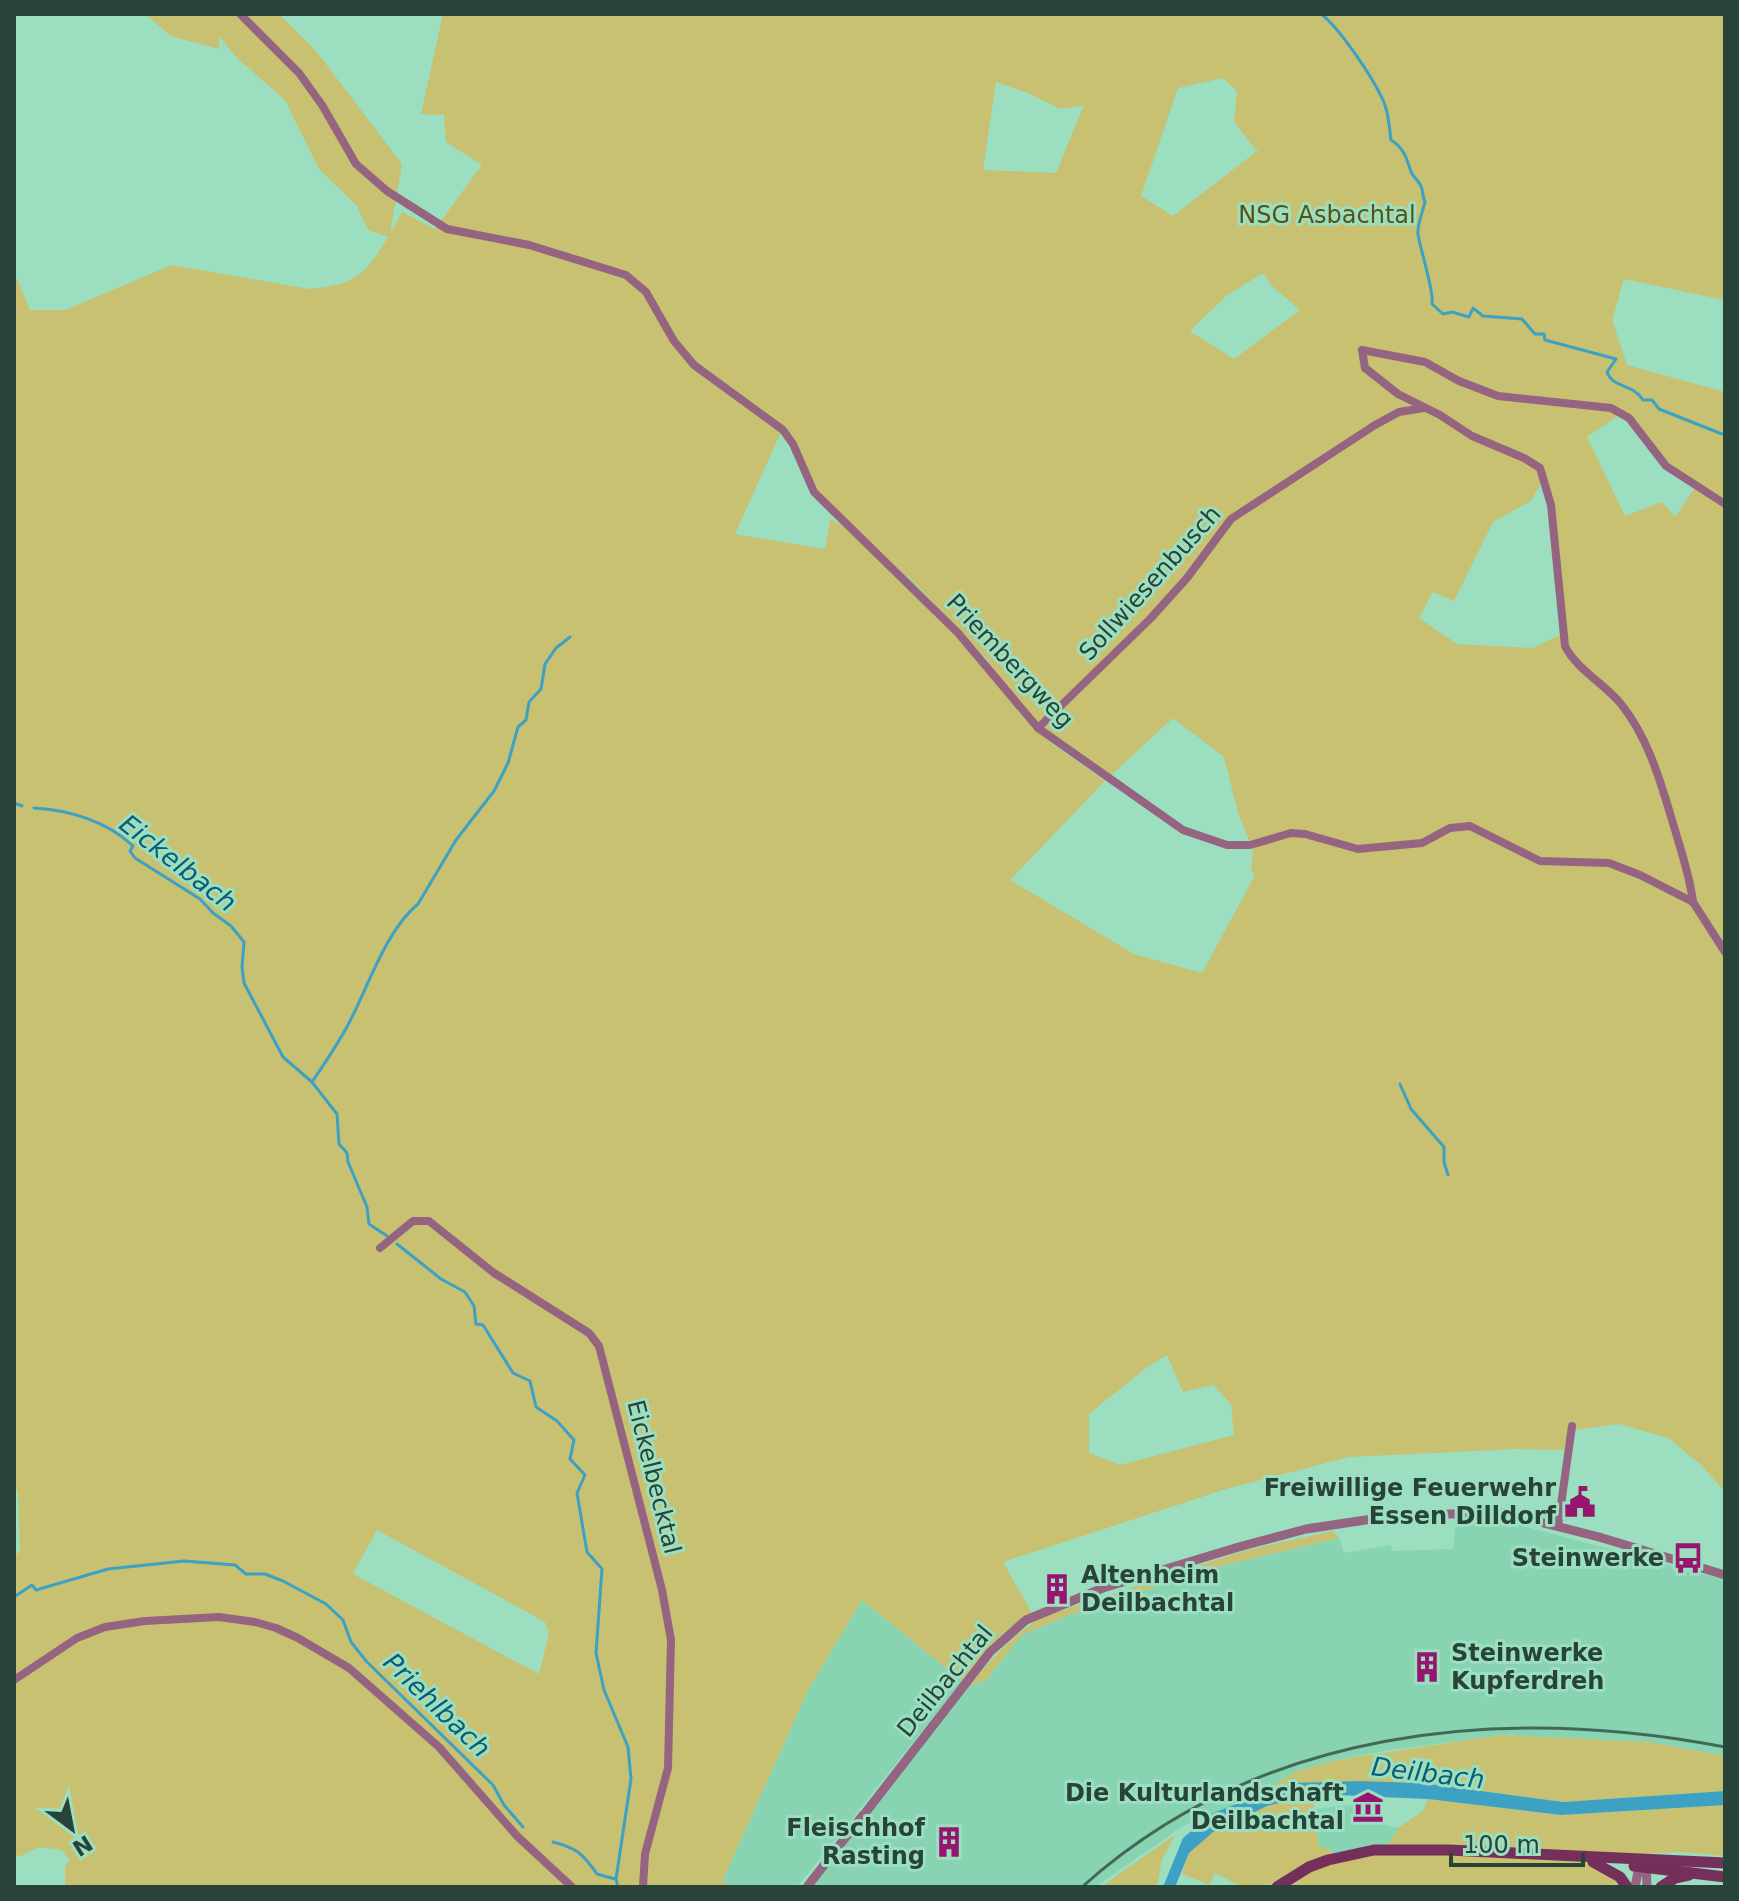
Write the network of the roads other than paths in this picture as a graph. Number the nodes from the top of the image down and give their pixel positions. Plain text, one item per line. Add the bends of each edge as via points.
1 (240, 14) edge
2 (1425, 407) junction
3 (1725, 504) edge
4 (1038, 728) junction
5 (1693, 902) junction
6 (1725, 952) edge
7 (380, 1248) dead end
8 (1572, 1426) dead end
9 (1558, 1526) junction
10 (1725, 1575) edge
11 (14, 1680) edge
12 (1554, 1855) junction
13 (1593, 1862) junction
14 (1725, 1863) edge
15 (1644, 1864) junction
16 (1698, 1873) junction
17 (1725, 1877) edge
18 (572, 1887) edge
19 (643, 1887) edge
20 (807, 1887) edge
21 (1277, 1887) edge
22 (1627, 1887) edge
23 (1635, 1887) edge
24 (1647, 1887) edge
25 (1661, 1887) edge

1 - 4 street, Priembergweg via 299,73 356,164 398,199 447,229 569,255 636,282 683,353 783,430 814,492 945,619
2 - 3 street via 1375,378 1362,362 1362,350 1425,362 1498,396 1611,408 1629,418 1666,466
2 - 4 street, Sollwiesenbusch via 1385,420 1231,519 1150,619
2 - 5 street via 1476,438 1532,461 1543,473 1565,646 1619,702 1641,738 1666,797
4 - 5 street, Priembergweg via 1183,830 1217,842 1250,845 1291,833 1358,849 1402,847 1470,826 1540,861 1617,865
5 - 6 street
7 - 19 street, Eickelbecktal via 413,1221 429,1221 494,1273 589,1333 599,1346 671,1640 668,1768 645,1854
8 - 9 street
9 - 10 street, Deilbachtal
9 - 20 street, Deilbachtal via 1474,1512 1399,1515 1306,1529 1158,1569 1039,1613 990,1652
11 - 18 street via 77,1638 105,1627 219,1617 276,1628 349,1668 439,1747 517,1836
12 - 13 main road
12 - 15 main road
12 - 21 main road via 1374,1850 1309,1867
13 - 15 main road
13 - 22 main road
14 - 15 main road
15 - 16 main road
15 - 23 street
15 - 24 street
16 - 17 main road
16 - 25 main road

